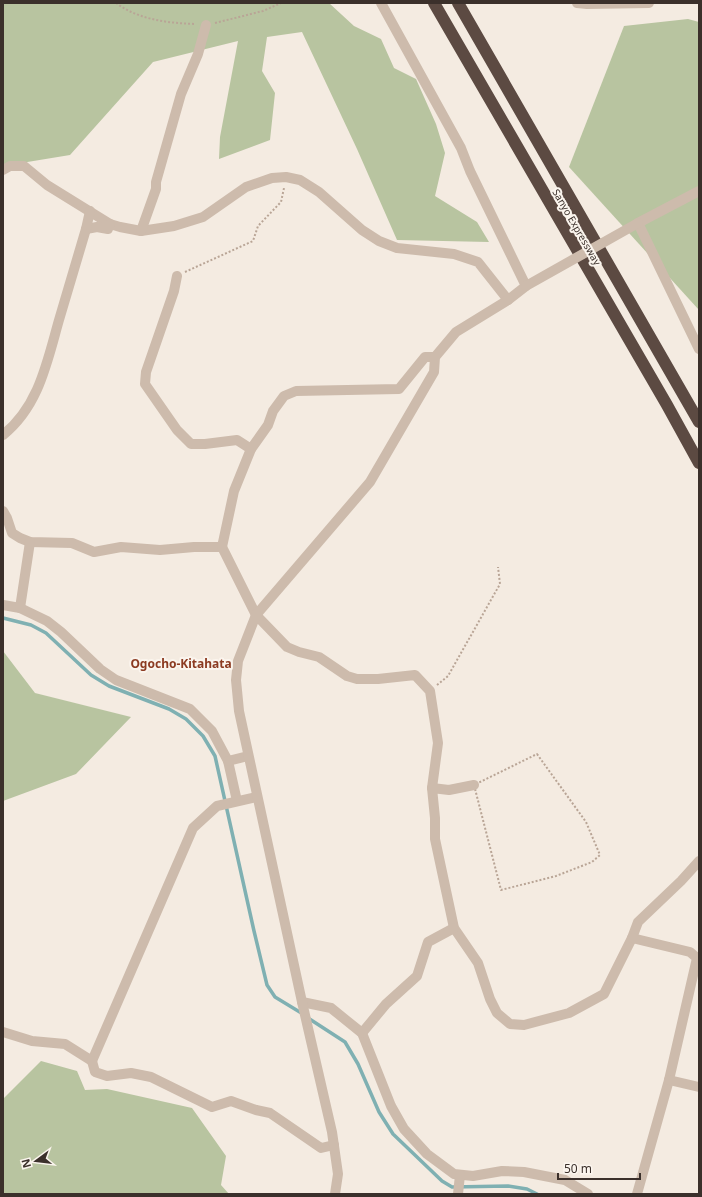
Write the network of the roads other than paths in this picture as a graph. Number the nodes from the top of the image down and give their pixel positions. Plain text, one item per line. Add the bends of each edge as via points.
1 (381, 3) edge
2 (434, 3) edge
3 (458, 3) edge
4 (577, 3) edge
5 (648, 3) edge
6 (206, 24) road end
7 (3, 170) edge
8 (699, 191) edge
9 (90, 211) junction
10 (638, 223) junction
11 (110, 224) junction
12 (86, 229) junction
13 (141, 231) junction
14 (177, 276) road end
15 (526, 286) junction
16 (508, 300) junction
17 (699, 349) edge
18 (435, 357) junction
19 (699, 422) edge
20 (3, 435) edge
21 (251, 450) junction
22 (699, 463) edge
23 (3, 511) edge
24 (30, 542) junction
25 (222, 547) junction
26 (3, 605) edge
27 (20, 608) junction
28 (256, 615) junction
29 (248, 756) junction
30 (228, 760) junction
31 (474, 785) road end
32 (432, 788) junction
33 (257, 797) junction
34 (237, 801) junction
35 (699, 861) edge
36 (454, 928) junction
37 (632, 938) junction
38 (302, 1002) junction
39 (3, 1032) edge
40 (362, 1033) junction
41 (92, 1061) junction
42 (668, 1080) junction
43 (699, 1087) edge
44 (334, 1145) junction
45 (460, 1174) junction
46 (335, 1194) edge
47 (458, 1194) edge
48 (588, 1194) edge
49 (637, 1194) edge

1 - 15 street via 461,148
2 - 22 highway, Sanyo Expressway
3 - 19 highway, Sanyo Expressway
4 - 5 street
6 - 13 street via 198,54 181,94 156,189
7 - 9 street via 10,166 24,166 47,185
8 - 10 street
9 - 11 street
9 - 12 street
10 - 15 street, bridge
10 - 17 street
11 - 12 street via 108,229
11 - 13 street
12 - 20 street via 40,386 26,411
13 - 16 street via 203,218 246,187 272,178 286,177 300,180 318,192 362,230 379,241 397,248 454,254 478,262
14 - 21 street via 144,384 177,430 191,444 237,440
15 - 16 street
16 - 18 street via 456,332
18 - 21 street via 425,357 399,389 296,391 284,396
18 - 28 street via 434,372 370,482
21 - 25 street via 234,491
23 - 24 street via 12,533
24 - 25 street via 72,543 94,552 121,547 160,550
24 - 27 street
25 - 28 street
26 - 27 street
27 - 30 street via 61,632 100,669 116,680 190,709 212,731
28 - 29 street via 238,661 236,680
28 - 32 street via 287,646 298,652 319,657 346,676 378,679 415,675 430,691 438,743
29 - 30 street
29 - 33 street
30 - 34 street
31 - 32 street via 450,790
32 - 36 street via 435,839
33 - 34 street
33 - 38 street
34 - 41 street via 217,806 193,828
35 - 37 street via 638,922
36 - 37 street via 478,963 497,1013 510,1024 524,1025 569,1013 604,994
36 - 40 street via 428,942 417,976 386,1004
37 - 42 street via 690,952 697,958
38 - 40 street via 331,1008
38 - 44 street
39 - 41 street via 32,1040 65,1044
40 - 45 street via 391,1106 404,1128 427,1154 454,1174
41 - 44 street via 96,1072 107,1076 131,1073 151,1077 212,1107 231,1101 270,1113 321,1148
42 - 43 street
42 - 49 street
44 - 46 street via 338,1174
45 - 47 street
45 - 48 street via 473,1176 502,1171 524,1172 565,1180

